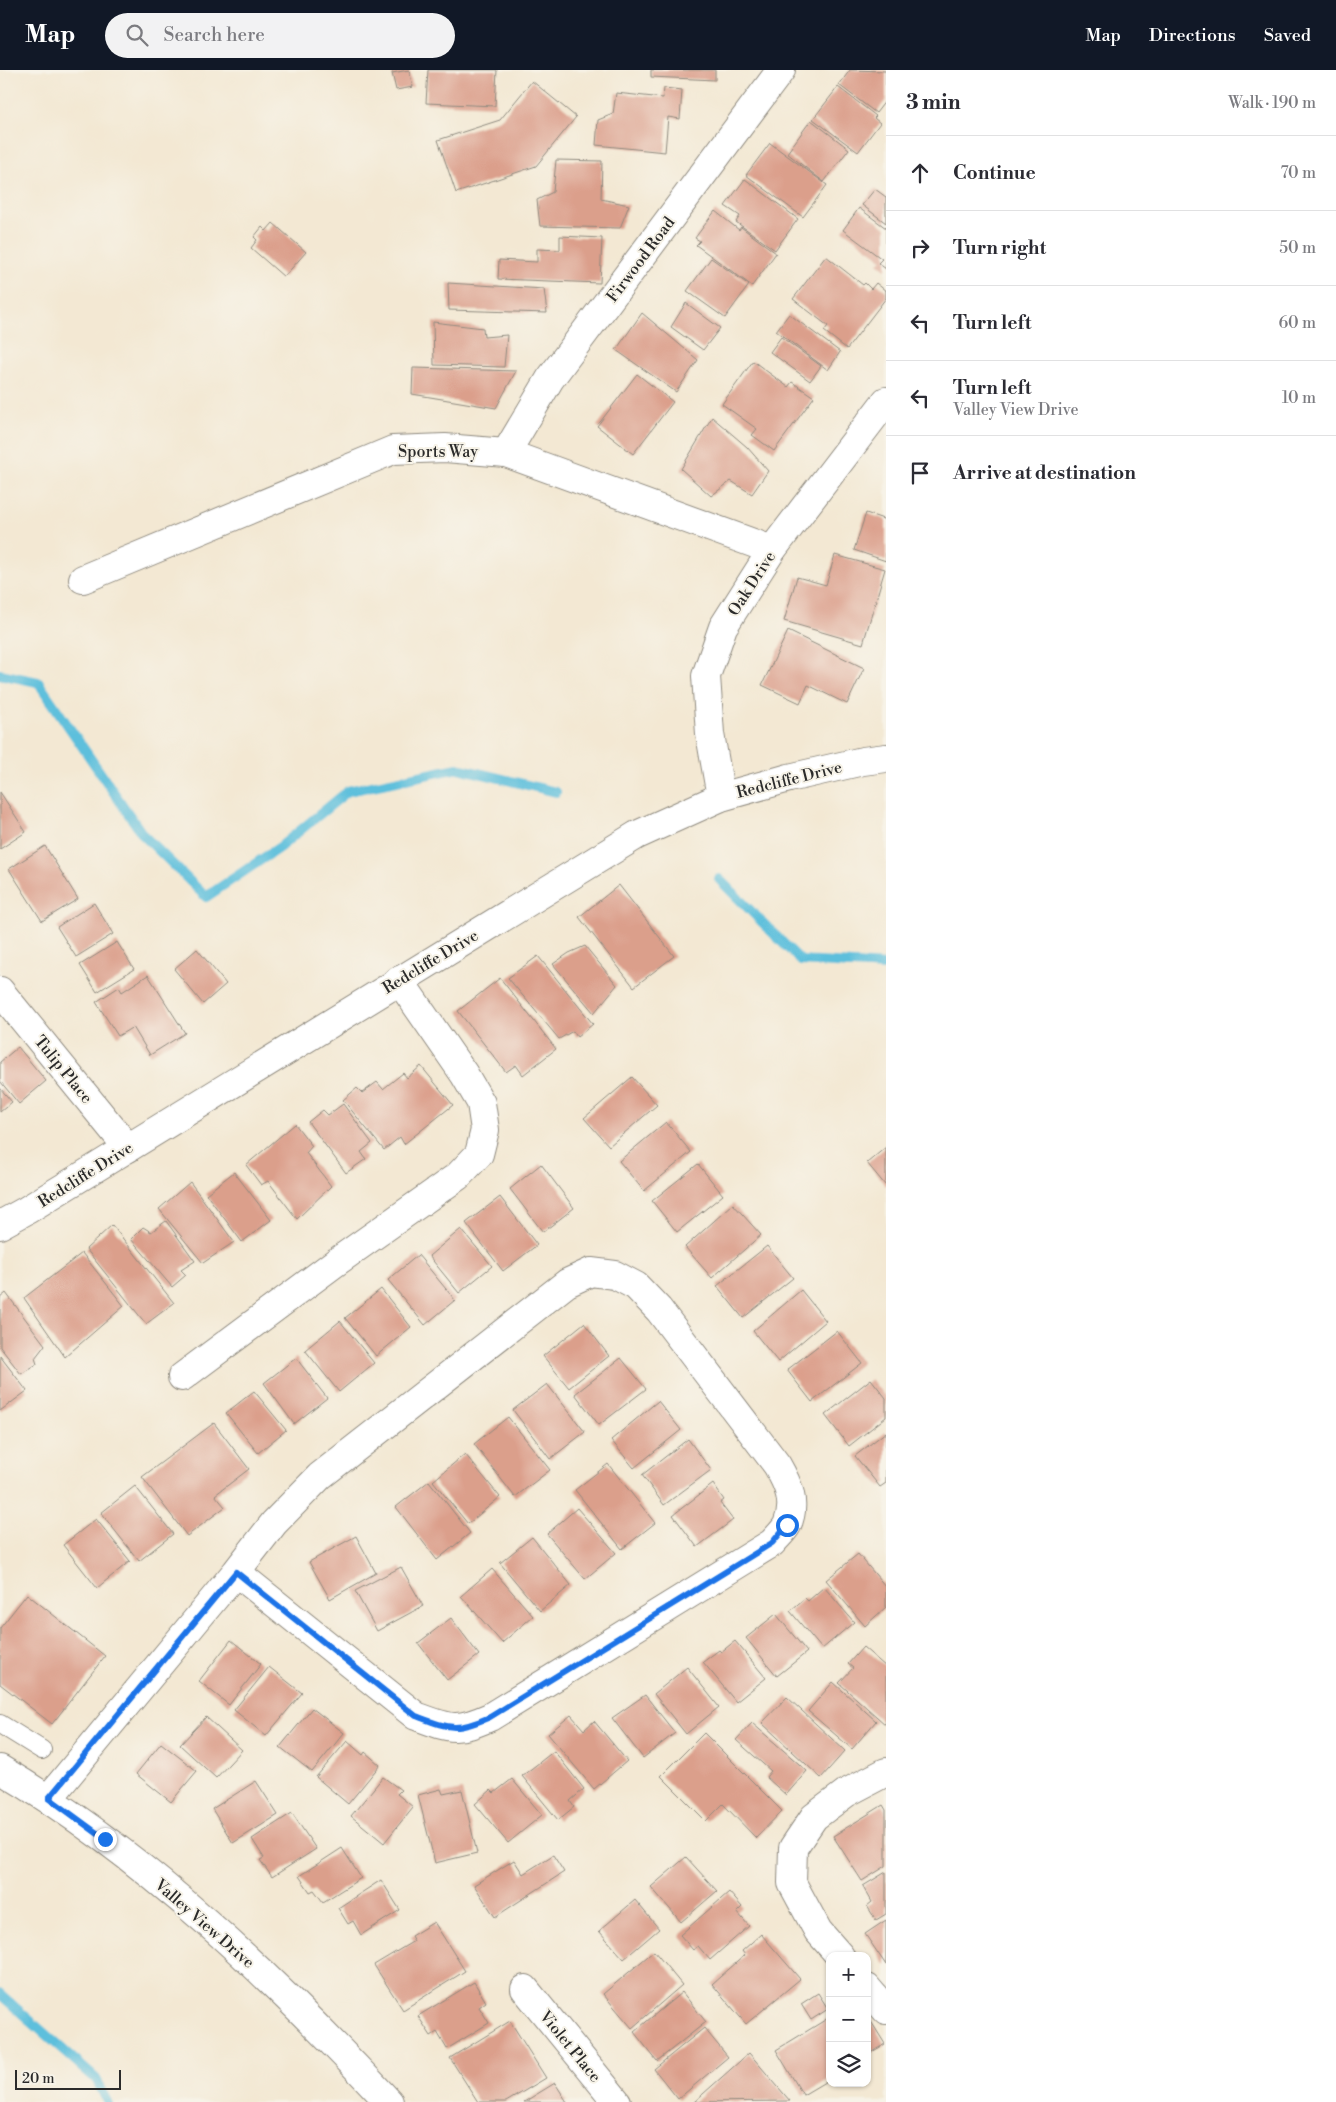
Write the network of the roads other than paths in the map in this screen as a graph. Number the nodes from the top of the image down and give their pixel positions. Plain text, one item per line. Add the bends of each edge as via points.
1 (781, 70) edge
2 (886, 401) edge
3 (506, 454) junction
4 (772, 550) junction
5 (83, 579) dead end
6 (886, 758) edge
7 (721, 797) junction
8 (399, 980) junction
9 (0, 991) edge
10 (128, 1148) junction
11 (0, 1225) edge
12 (182, 1377) dead end
13 (236, 1572) junction
14 (0, 1724) edge
15 (42, 1750) dead end
16 (0, 1769) edge
17 (886, 1772) edge
18 (49, 1798) junction
19 (836, 1952) edge
20 (525, 1989) dead end
21 (871, 1993) edge
22 (886, 2010) edge
23 (389, 2102) edge
24 (617, 2102) edge

1 - 3 street, Firwood Road via 550,379
2 - 4 street, Oak Drive
3 - 4 street, Sports Way
3 - 5 street, Sports Way via 445,448 393,450
4 - 7 street, Oak Drive via 723,627 706,676 710,734
6 - 7 street, Redcliffe Drive via 789,778
7 - 8 street, Redcliffe Drive via 637,835
8 - 10 street, Redcliffe Drive
8 - 12 street via 481,1103 485,1130 480,1154 458,1176
9 - 10 street, Tulip Place
10 - 11 street, Redcliffe Drive
13 - 13 street via 274,1523 320,1476 567,1283 591,1272 615,1275 636,1286 659,1310 777,1465 790,1487 787,1525 772,1543 490,1717 465,1728 443,1726 416,1716
13 - 18 street
14 - 15 lane
16 - 18 street, Valley View Drive
17 - 19 street via 846,1794 814,1817 793,1848 792,1883 818,1931
18 - 23 street, Valley View Drive via 194,1911 322,2030
20 - 24 street, Violet Place
21 - 22 street

